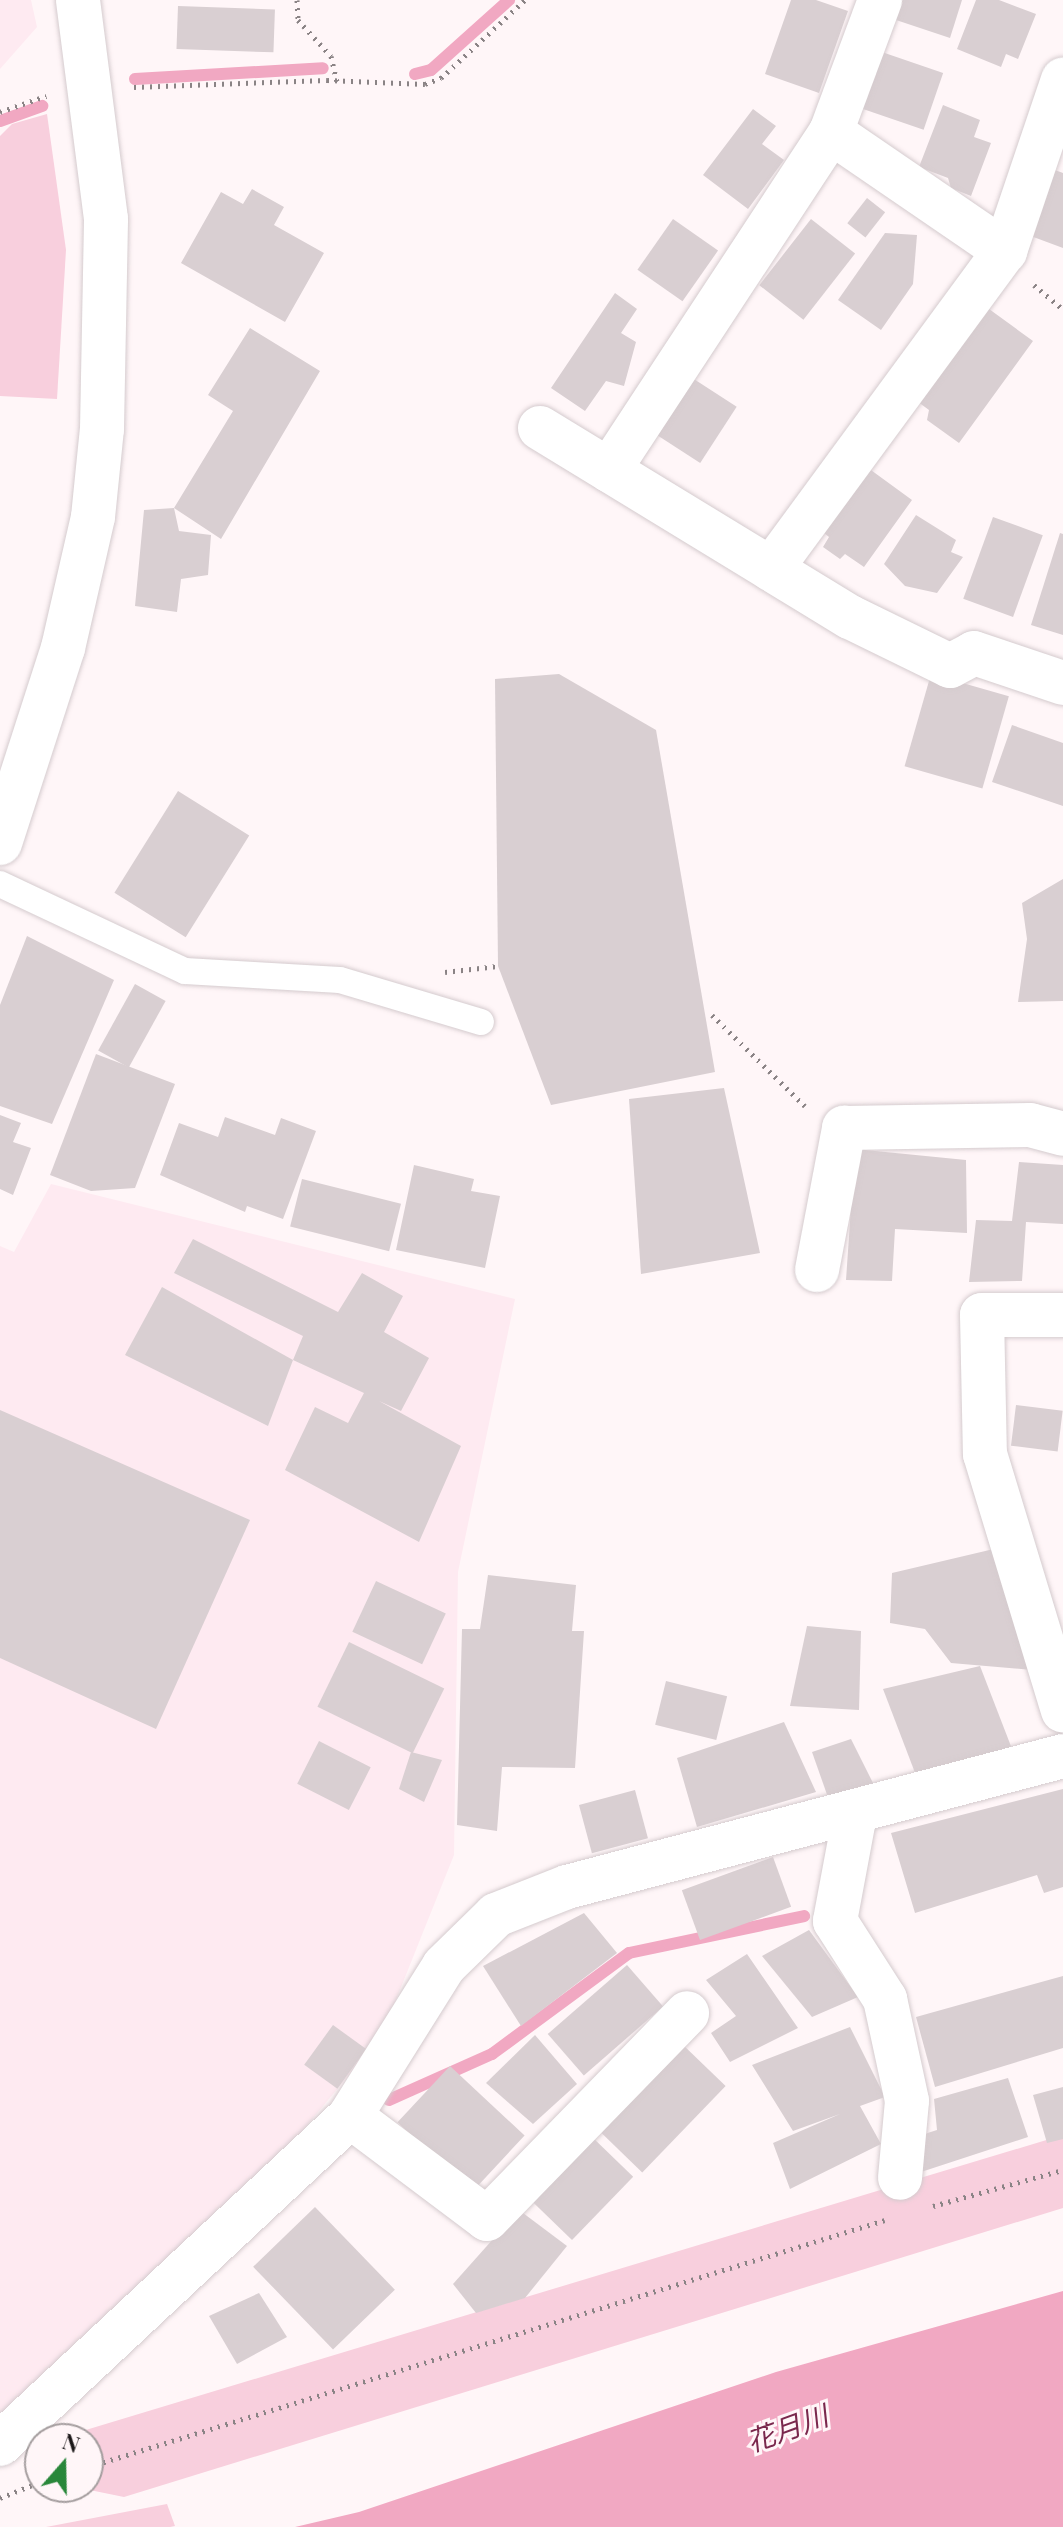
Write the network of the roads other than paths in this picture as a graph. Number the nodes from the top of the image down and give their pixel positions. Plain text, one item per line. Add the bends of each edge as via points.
1 (78, 0) edge
2 (880, 0) edge
3 (1063, 80) edge
4 (831, 132) junction
5 (1005, 251) junction
6 (540, 428) dead end
7 (609, 470) junction
8 (771, 569) junction
9 (1063, 683) edge
10 (0, 843) edge
11 (0, 884) edge
12 (481, 1022) dead end
13 (1063, 1134) edge
14 (817, 1270) dead end
15 (1063, 1315) edge
16 (1063, 1710) edge
17 (1063, 1756) edge
18 (855, 1814) junction
19 (687, 2013) dead end
20 (350, 2116) junction
21 (902, 2202) road end
22 (0, 2444) edge

1 - 10 street via 106,219 102,429 93,517 63,648
2 - 4 street
3 - 5 street
4 - 5 street
4 - 7 street
5 - 8 street
6 - 7 street
7 - 8 street
8 - 9 street via 850,617 950,666 974,653
11 - 12 lane via 185,971 340,980
13 - 14 street via 1030,1125 844,1128
15 - 16 street via 982,1315 985,1454
17 - 18 street
18 - 20 street via 567,1887 496,1915 444,1966
18 - 21 street via 835,1921 885,1999 907,2101
19 - 20 street via 487,2219
20 - 22 street

